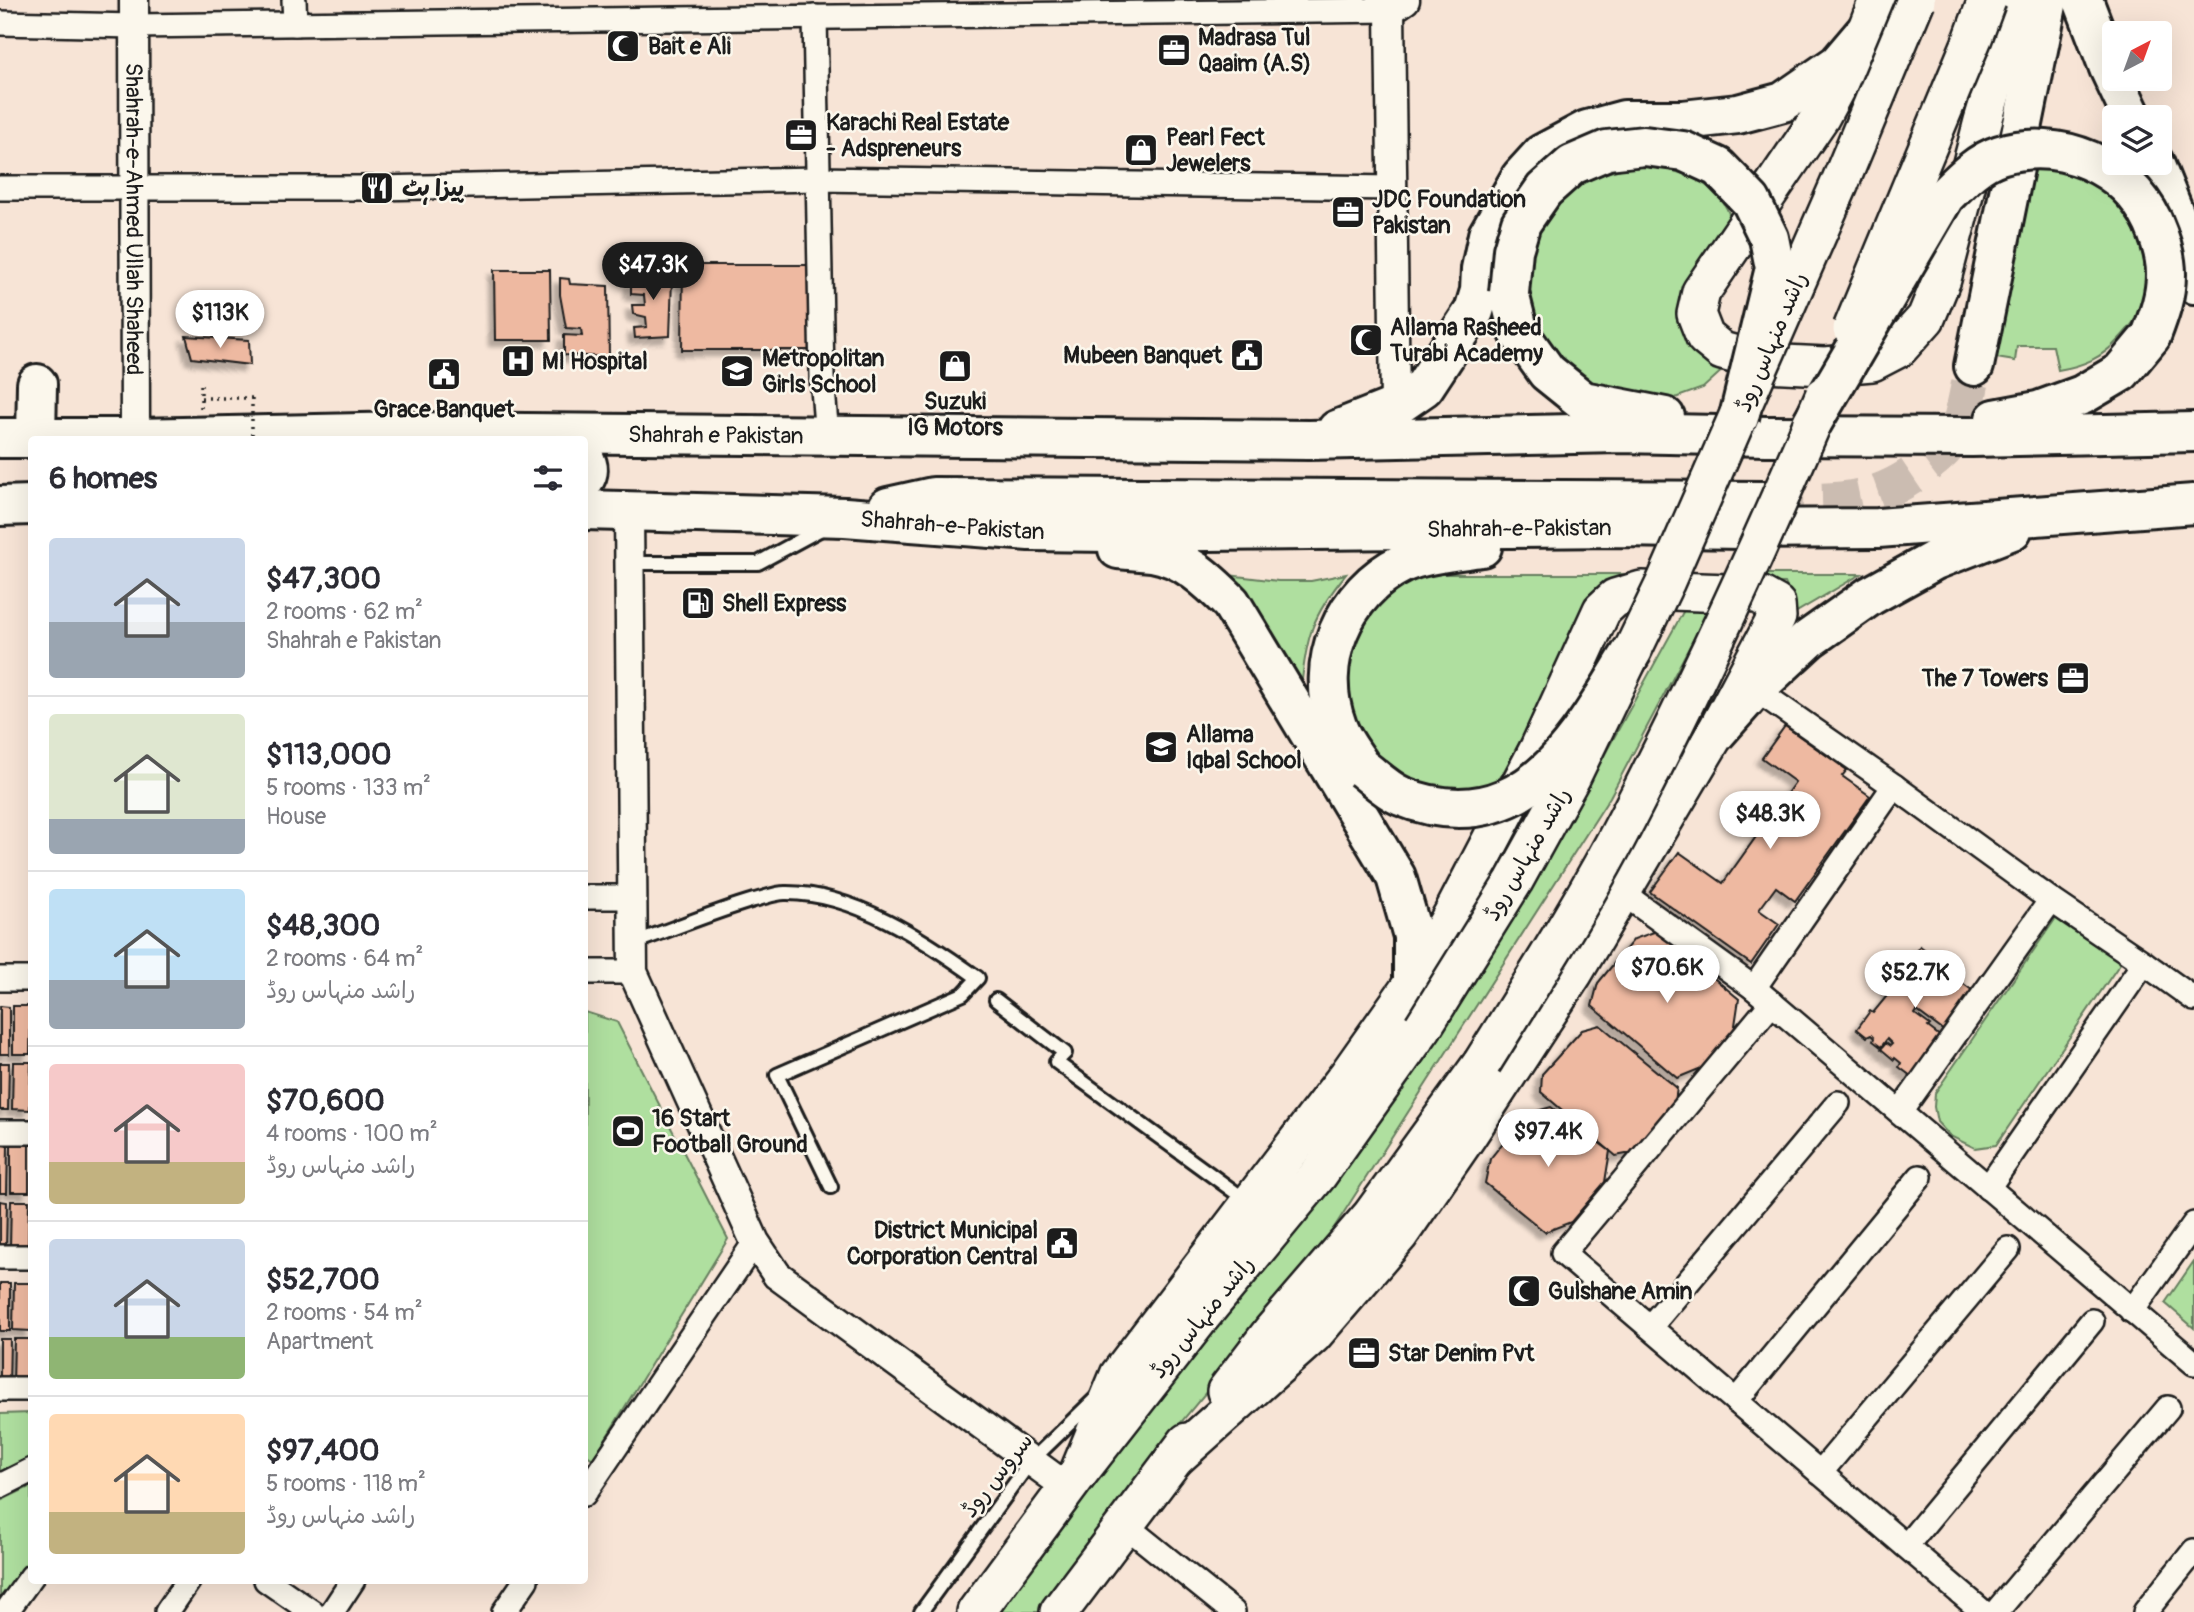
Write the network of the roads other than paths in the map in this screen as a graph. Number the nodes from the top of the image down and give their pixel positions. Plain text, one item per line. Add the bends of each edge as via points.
1 (294, 0) edge
2 (1916, 0) edge
3 (1987, 0) edge
4 (2019, 0) edge
5 (2048, 0) edge
6 (2083, 0) edge
7 (1397, 5) edge
8 (564, 10) edge
9 (696, 10) edge
10 (426, 11) edge
11 (828, 11) edge
12 (134, 13) edge
13 (1872, 15) edge
14 (0, 23) edge
15 (295, 24) junction
16 (2126, 105) edge
17 (2159, 175) edge
18 (818, 179) junction
19 (0, 188) edge
20 (134, 188) junction
21 (1392, 188) junction
22 (2194, 284) edge
23 (1974, 366) tunnel mouth
24 (37, 384) dead end
25 (1395, 407) junction
26 (1812, 423) junction
27 (1753, 427) junction
28 (2194, 432) edge
29 (135, 436) edge
30 (588, 436) edge
31 (827, 437) junction
32 (1896, 437) junction
33 (18, 438) edge
34 (1309, 440) junction
35 (1765, 501) tunnel mouth
36 (2194, 504) edge
37 (28, 505) edge
38 (0, 506) edge
39 (588, 510) edge
40 (629, 511) junction
41 (2075, 513) junction
42 (845, 517) junction
43 (1619, 527) junction
44 (1029, 531) junction
45 (630, 563) junction
46 (1633, 650) junction
47 (1755, 689) junction
48 (1716, 734) junction
49 (1894, 786) junction
50 (1621, 892) junction
51 (588, 897) edge
52 (632, 897) junction
53 (2051, 900) junction
54 (632, 943) junction
55 (2144, 963) junction
56 (588, 972) edge
57 (634, 972) junction
58 (0, 979) edge
59 (28, 979) edge
60 (1413, 983) junction
61 (1754, 988) junction
62 (2194, 999) edge
63 (996, 1000) dead end
64 (1772, 1003) junction
65 (1838, 1103) dead end
66 (1900, 1112) junction
67 (0, 1132) edge
68 (28, 1132) edge
69 (1920, 1177) dead end
70 (831, 1187) dead end
71 (1988, 1188) junction
72 (1250, 1203) junction
73 (2194, 1224) edge
74 (755, 1242) junction
75 (2008, 1249) dead end
76 (0, 1257) edge
77 (28, 1257) edge
78 (2132, 1311) junction
79 (2092, 1321) dead end
80 (1650, 1327) junction
81 (2194, 1363) edge
82 (1119, 1375) junction
83 (28, 1389) edge
84 (0, 1390) edge
85 (1736, 1401) junction
86 (2168, 1408) dead end
87 (1173, 1460) junction
88 (1031, 1461) junction
89 (28, 1472) edge
90 (1820, 1473) junction
91 (1073, 1481) junction
92 (588, 1483) edge
93 (0, 1486) edge
94 (1125, 1525) junction
95 (1906, 1546) junction
96 (2194, 1551) edge
97 (28, 1582) edge
98 (186, 1584) edge
99 (272, 1584) edge
100 (350, 1584) edge
101 (523, 1584) edge
102 (6, 1612) edge
103 (167, 1612) edge
104 (312, 1612) edge
105 (332, 1612) edge
106 (504, 1612) edge
107 (921, 1612) edge
108 (976, 1612) edge
109 (1059, 1612) edge
110 (1233, 1612) edge
111 (1983, 1612) edge
112 (1996, 1612) edge
113 (2145, 1612) edge

1 - 15 street
2 - 27 main road, راشد منہاس روڈ, bridge via 1839,186
3 - 26 main road, bridge
4 - 13 main road via 1942,279 1926,318 1899,348 1872,362 1825,366 1766,363 1722,351 1705,337 1696,314 1701,292 1821,116
5 - 23 highway
6 - 16 highway
7 - 11 street
7 - 21 street
8 - 9 street
8 - 10 street
9 - 11 street
10 - 15 street
11 - 18 street
12 - 14 street
12 - 15 street
12 - 20 street, Shahrah-e-Ahmed Ullah Shaheed
13 - 25 highway via 1838,64 1783,102 1738,114 1624,120 1587,130 1542,154 1521,177 1488,235 1474,311 1424,387
17 - 22 highway via 2183,235
18 - 20 street
18 - 21 street
18 - 31 street
19 - 20 street
20 - 29 street, Shahrah-e-Ahmed Ullah Shaheed
21 - 25 street
24 - 33 highway
25 - 34 highway
26 - 32 highway, bridge via 1945,196 1970,172 1998,156 2029,149 2064,151 2095,162 2122,180 2146,207 2161,239 2166,271 2164,301 2151,336 2121,372 2082,395 2038,411
26 - 87 main road, bridge via 1731,609 1630,814 1570,922 1482,1063 1371,1216 1272,1331
27 - 27 highway, bridge via 1775,268 1769,238 1751,201 1718,167 1683,151 1644,146 1607,150 1572,165 1544,190 1521,223 1509,293 1519,333 1546,372 1583,401
27 - 32 highway
27 - 34 highway
27 - 46 main road, راشد منہاس روڈ, bridge via 1665,583
28 - 32 highway
30 - 31 highway, Shahrah e Pakistan
31 - 34 highway, Shahrah e Pakistan
35 - 42 highway via 933,497
36 - 41 highway, Shahrah-e-Pakistan
37 - 38 highway
39 - 40 highway
40 - 42 highway
40 - 45 street
41 - 43 highway, Shahrah-e-Pakistan via 1878,528
41 - 47 highway via 2003,532 1935,560 1880,590 1810,639
42 - 44 highway, Shahrah-e-Pakistan
42 - 45 lane via 758,563
43 - 44 highway, Shahrah-e-Pakistan
43 - 46 highway, bridge via 1405,562 1373,582 1350,608 1333,642 1328,691 1337,728 1362,768 1400,796 1437,808 1475,808 1514,796 1548,771 1576,740
44 - 60 highway via 1105,548 1155,552 1208,580 1231,603 1396,877 1413,936
45 - 52 street
46 - 91 main road, راشد منہاس روڈ, bridge via 1514,881 1423,1027 1318,1175
47 - 48 highway
47 - 49 street
48 - 50 main road
48 - 60 main road via 1777,617 1776,604 1758,594 1642,590 1615,598 1602,610 1539,748
49 - 53 street
49 - 61 street
50 - 61 street
50 - 87 main road via 1573,974 1399,1235 1312,1335
51 - 52 street
52 - 54 street
53 - 55 street
53 - 66 street
54 - 57 street
54 - 70 lane via 783,892 825,896 885,921 978,978 963,994 777,1075
55 - 62 street
55 - 71 street
56 - 57 street
57 - 74 street
58 - 59 street
60 - 72 main road
61 - 64 street
63 - 72 lane via 1065,1053 1056,1062
64 - 66 street
64 - 80 street via 1563,1253
65 - 80 street
66 - 71 street
67 - 68 street
69 - 85 street
71 - 78 street
72 - 82 main road
73 - 78 street
74 - 88 street via 777,1275
74 - 92 street
75 - 90 street
76 - 77 street
78 - 81 street
79 - 95 street
80 - 85 street
82 - 88 lane, سروس روڈ
82 - 91 main road
83 - 84 street
85 - 90 street
86 - 112 street
87 - 94 main road
88 - 91 street
88 - 107 lane, سروس روڈ
89 - 93 street
90 - 95 street
91 - 108 main road, راشد منہاس روڈ
94 - 109 main road
94 - 110 street
95 - 111 street
96 - 113 street
97 - 102 street
98 - 103 street
99 - 104 street
100 - 105 street
101 - 106 street

